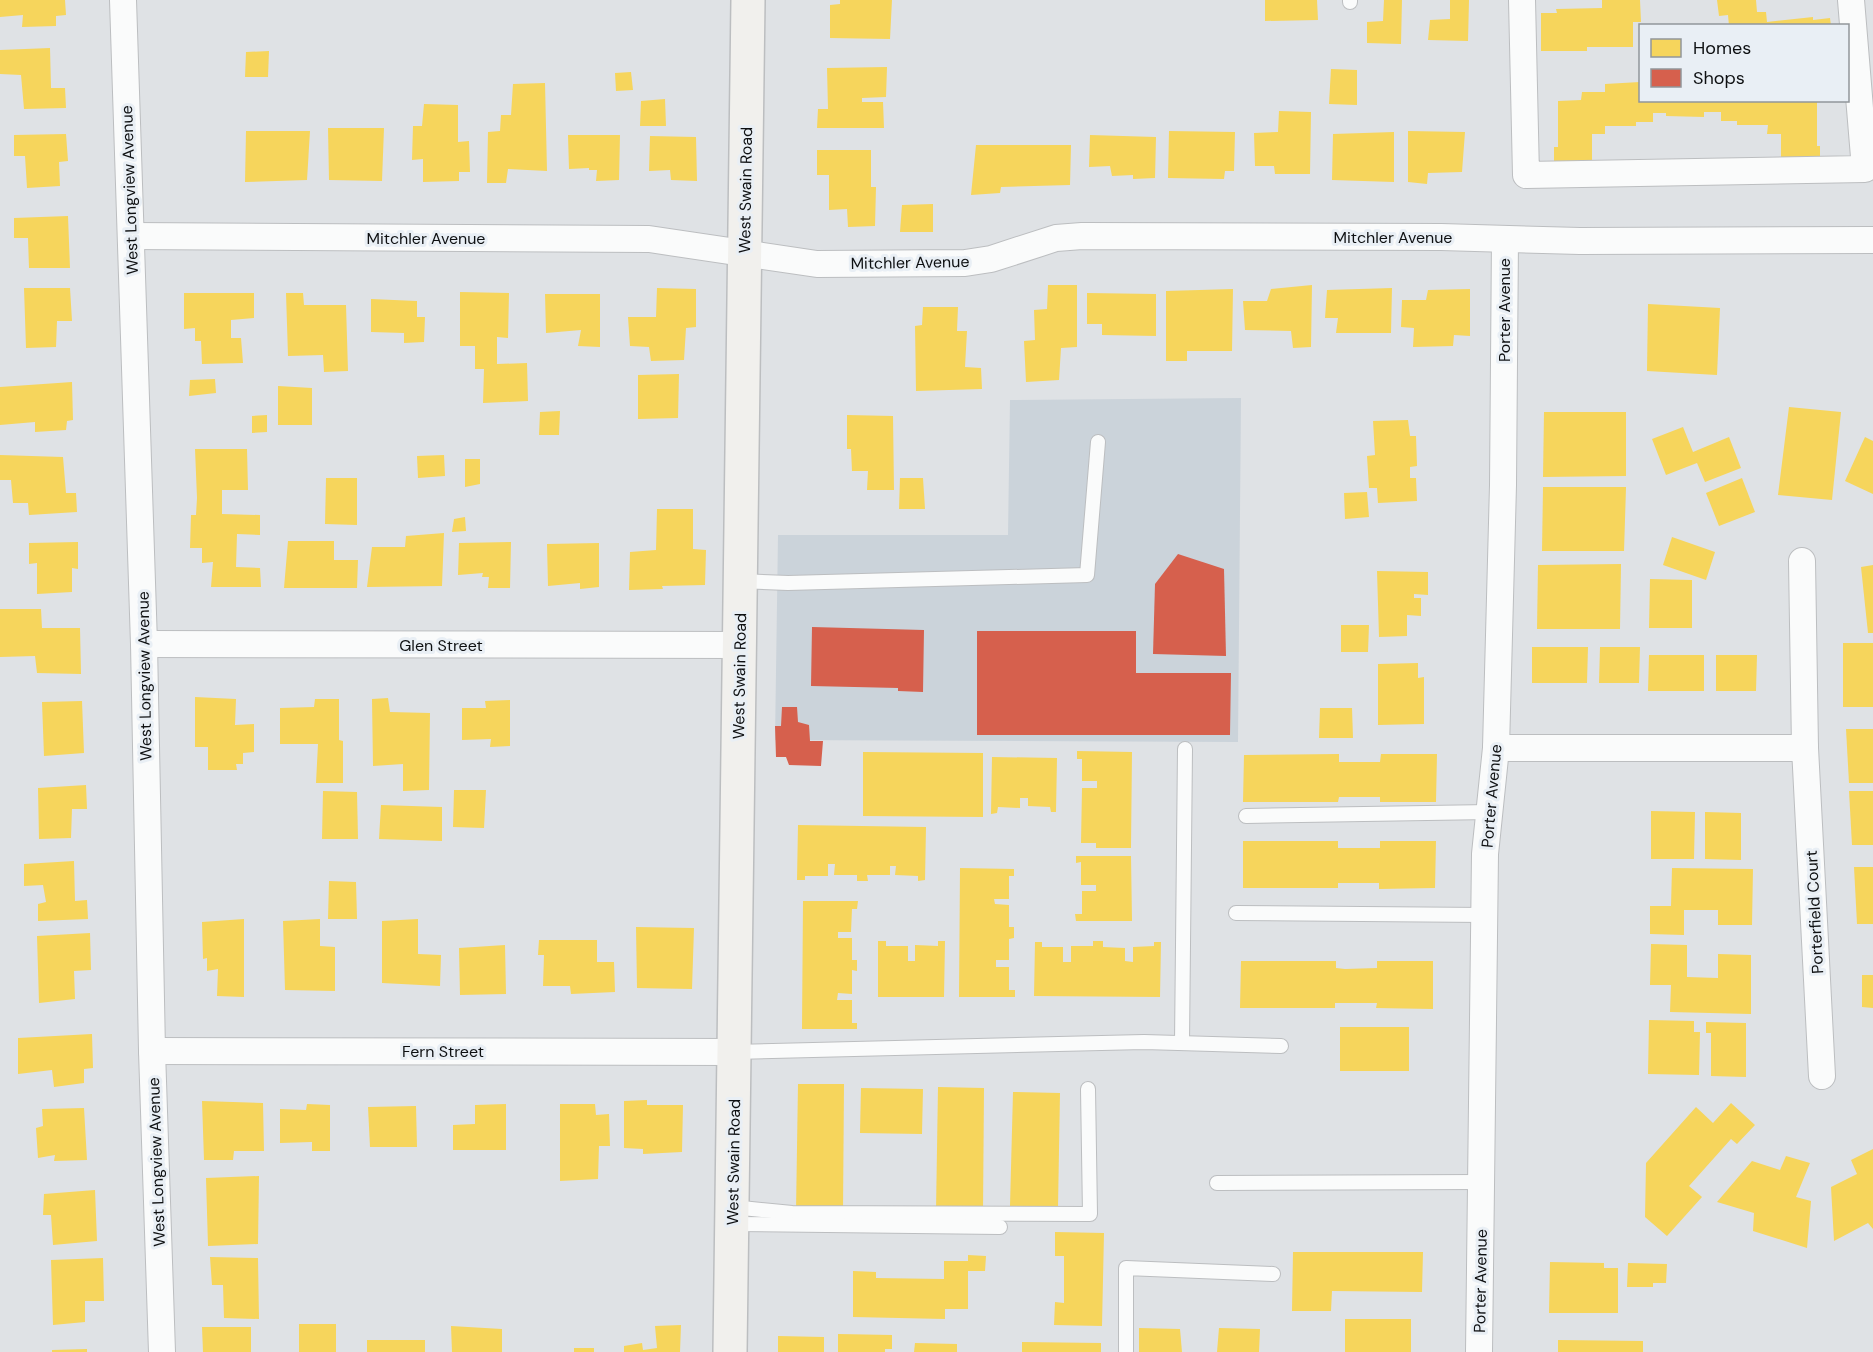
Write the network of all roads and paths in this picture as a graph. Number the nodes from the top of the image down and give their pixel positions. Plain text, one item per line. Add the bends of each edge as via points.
1 (123, 0) edge
2 (748, 0) edge
3 (1522, 0) edge
4 (1851, 0) edge
5 (131, 236) junction
6 (1505, 239) junction
7 (1873, 240) edge
8 (744, 253) junction
9 (1098, 442) dead end
10 (1802, 561) dead end
11 (740, 581) junction
12 (144, 644) junction
13 (739, 645) junction
14 (1496, 748) junction
15 (1805, 748) junction
16 (1185, 749) dead end
17 (1490, 812) junction
18 (1246, 816) dead end
19 (1236, 913) dead end
20 (1485, 915) junction
21 (1182, 1044) junction
22 (1281, 1047) dead end
23 (152, 1051) junction
24 (734, 1052) junction
25 (1822, 1076) dead end
26 (1088, 1089) dead end
27 (1481, 1182) junction
28 (1217, 1184) dead end
29 (732, 1216) junction
30 (1000, 1227) dead end
31 (1273, 1274) dead end
32 (162, 1352) edge
33 (730, 1352) edge
34 (1126, 1352) edge
35 (1479, 1352) edge

1 - 5 street, West Longview Avenue
2 - 8 street, West Swain Road
3 - 4 street via 1526,175 1865,169
5 - 8 street, Mitchler Avenue via 649,239
5 - 12 street, West Longview Avenue
6 - 7 street, Mitchler Avenue
6 - 8 street, Mitchler Avenue via 1082,236 1056,238 991,259 965,263 817,264
6 - 14 street, Porter Avenue
8 - 11 street, West Swain Road
9 - 11 lane via 1087,575
10 - 15 street, Porterfield Court
11 - 13 street, West Swain Road
12 - 13 street, Glen Street
12 - 23 street, West Longview Avenue
13 - 24 street, West Swain Road
14 - 15 street
14 - 17 street, Porter Avenue
15 - 25 street, Porterfield Court
16 - 21 lane
17 - 18 lane
17 - 20 street, Porter Avenue
19 - 20 lane
20 - 27 street, Porter Avenue
21 - 22 lane
21 - 24 lane
23 - 24 street, Fern Street
23 - 32 street, West Longview Avenue
24 - 29 street, West Swain Road
26 - 29 lane via 1090,1214
27 - 28 lane
27 - 35 street, Porter Avenue
29 - 30 lane
29 - 33 street, West Swain Road
31 - 34 lane via 1126,1268

